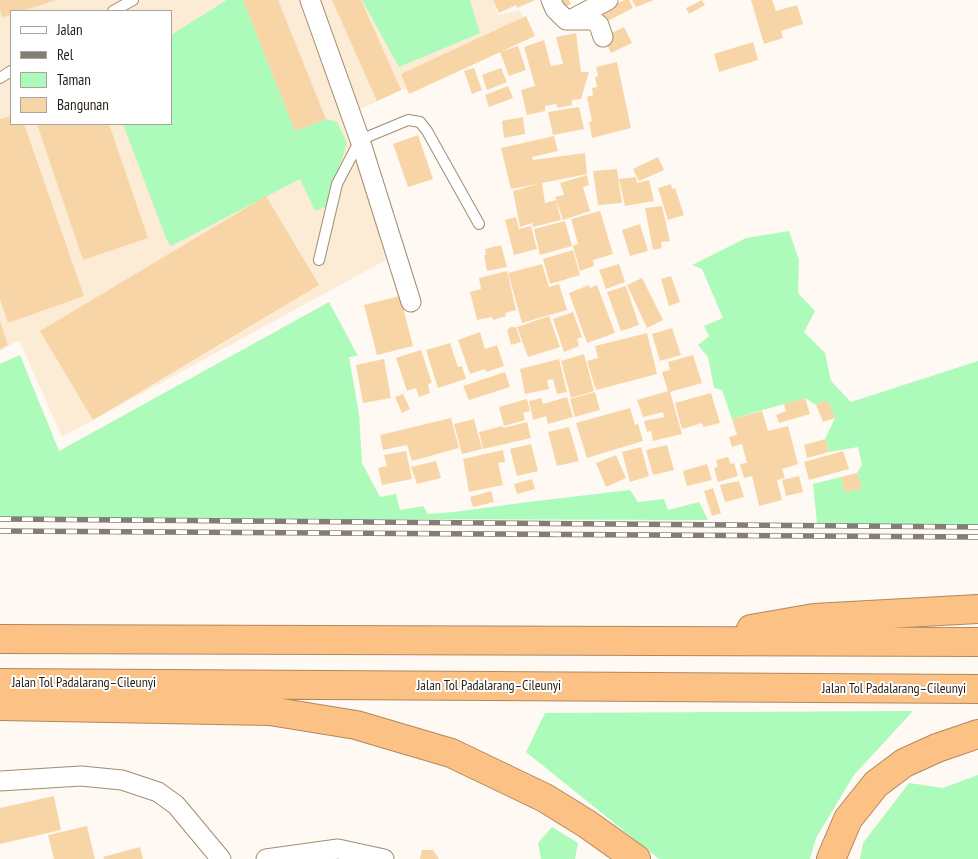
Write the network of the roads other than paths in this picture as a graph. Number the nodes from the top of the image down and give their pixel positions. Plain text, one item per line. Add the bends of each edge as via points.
1 (133, 0) edge
2 (310, 0) edge
3 (551, 0) edge
4 (608, 0) edge
5 (115, 10) edge
6 (571, 19) junction
7 (603, 37) dead end
8 (360, 140) junction
9 (479, 224) dead end
10 (319, 260) dead end
11 (411, 302) dead end
12 (978, 609) edge
13 (0, 638) edge
14 (674, 642) junction
15 (978, 642) edge
16 (0, 683) edge
17 (978, 689) edge
18 (0, 706) edge
19 (978, 734) edge
20 (0, 781) edge
21 (221, 859) edge
22 (266, 859) edge
23 (384, 859) edge
24 (636, 859) edge
25 (831, 859) edge

1 - 5 lane
2 - 8 street
3 - 6 street via 566,20
4 - 6 street
6 - 7 street via 593,20 599,25
8 - 9 lane via 408,120 420,122
8 - 10 lane via 337,184
8 - 11 street
12 - 14 highway via 814,618
13 - 14 highway
14 - 15 highway
16 - 17 highway, Jalan Tol Padalarang–Cileunyi
18 - 24 highway via 270,712 356,725 467,760 545,798
19 - 25 highway via 904,763 876,784 848,819
20 - 21 street via 81,776 122,780 158,792 176,805
22 - 23 street via 338,850

